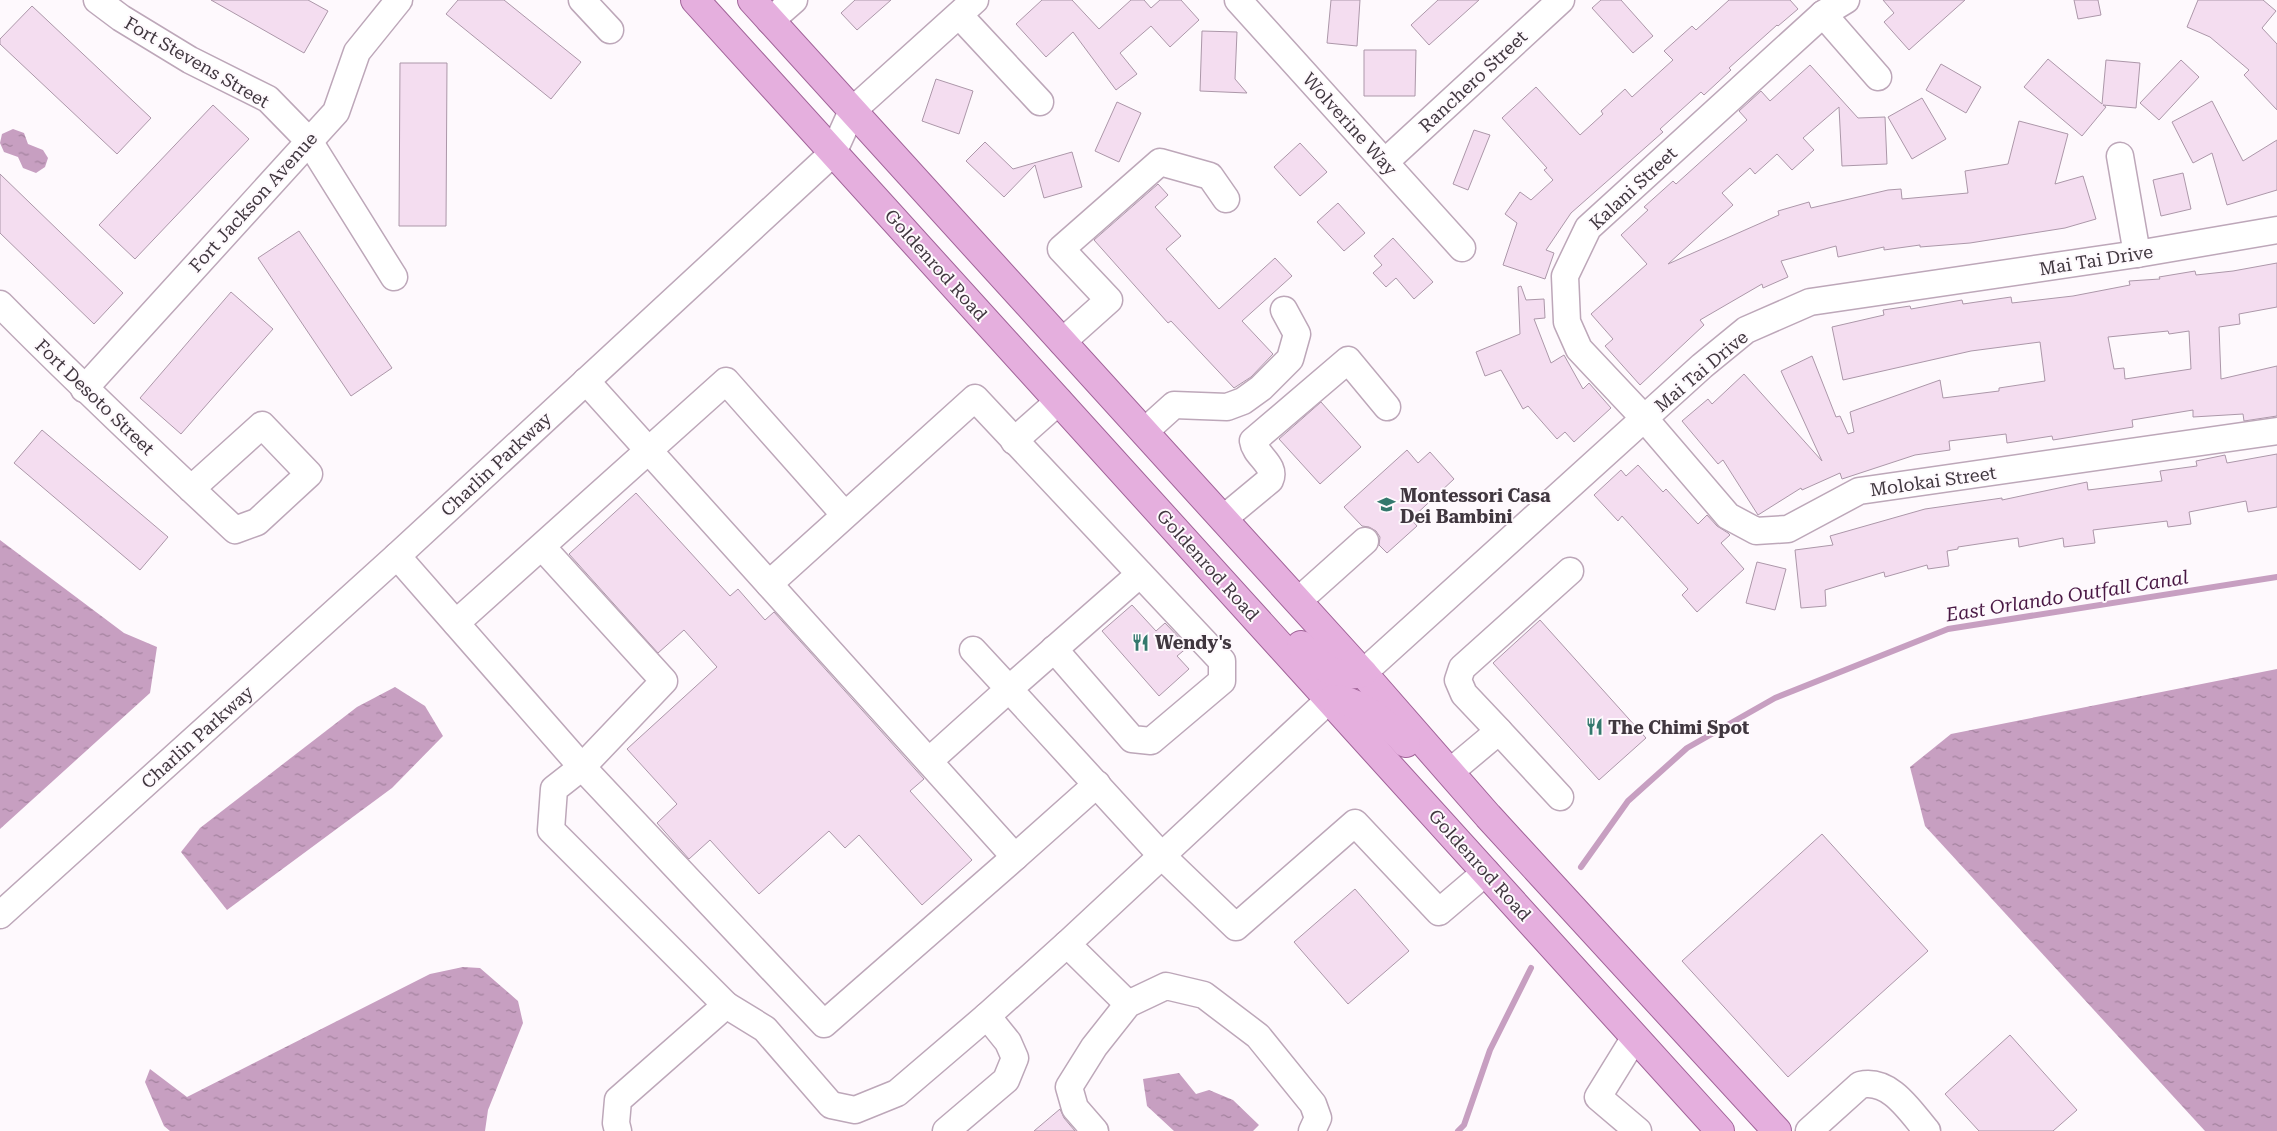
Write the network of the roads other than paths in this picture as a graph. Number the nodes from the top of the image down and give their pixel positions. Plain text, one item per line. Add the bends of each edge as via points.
1 (97, 0) edge
2 (398, 0) edge
3 (582, 0) edge
4 (694, 0) edge
5 (752, 0) edge
6 (794, 0) edge
7 (1561, 0) edge
8 (1846, 0) edge
9 (1252, 5) edge
10 (967, 8) edge
11 (1823, 14) junction
12 (770, 21) junction
13 (610, 30) dead end
14 (1878, 77) dead end
15 (1040, 102) dead end
16 (852, 111) junction
17 (309, 141) junction
18 (833, 153) junction
19 (2120, 156) dead end
20 (1385, 162) junction
21 (1226, 199) dead end
22 (2277, 230) edge
23 (1462, 248) dead end
24 (2137, 254) junction
25 (394, 277) dead end
26 (0, 304) edge
27 (1284, 310) dead end
28 (1062, 342) junction
29 (586, 381) junction
30 (84, 389) junction
31 (1059, 401) junction
32 (1387, 406) dead end
33 (1644, 418) junction
34 (2277, 431) edge
35 (1144, 432) junction
36 (1014, 441) junction
37 (650, 450) junction
38 (191, 489) dead end
39 (844, 514) junction
40 (1223, 519) junction
41 (1365, 541) dead end
42 (1190, 546) junction
43 (543, 548) junction
44 (397, 556) junction
45 (1570, 571) dead end
46 (1142, 577) junction
47 (769, 584) junction
48 (1298, 601) junction
49 (456, 623) junction
50 (1054, 649) junction
51 (973, 650) dead end
52 (1363, 673) junction
53 (1009, 690) junction
54 (1330, 699) junction
55 (1499, 731) junction
56 (929, 761) junction
57 (582, 767) junction
58 (1450, 772) junction
59 (1096, 784) junction
60 (1560, 797) dead end
61 (1488, 816) junction
62 (1161, 855) junction
63 (1015, 857) junction
64 (1486, 872) junction
65 (0, 915) edge
66 (1067, 944) junction
67 (726, 1004) junction
68 (1128, 1004) junction
69 (987, 1016) junction
70 (1635, 1037) junction
71 (1922, 1129) edge
72 (618, 1131) edge
73 (946, 1131) edge
74 (1095, 1131) edge
75 (1312, 1131) edge
76 (1638, 1131) edge
77 (1720, 1131) edge
78 (1777, 1131) edge
79 (1809, 1131) edge

1 - 17 street, Fort Stevens Street via 190,60 268,99
2 - 17 street, Fort Jackson Avenue via 357,52 336,112
3 - 13 street
4 - 18 main road, Goldenrod Road
5 - 12 main road
6 - 12 street
7 - 20 street, Ranchero Street
8 - 11 street, Kalani Street
9 - 20 street, Wolverine Way
10 - 15 street
10 - 16 street, Charlin Parkway
11 - 14 street
11 - 33 street, Kalani Street via 1588,228 1565,276 1567,322 1579,349
12 - 16 main road
16 - 18 street, Charlin Parkway
16 - 28 main road
17 - 25 street, Fort Stevens Street
17 - 30 street, Fort Jackson Avenue
18 - 29 street, Charlin Parkway
18 - 31 main road, Goldenrod Road
19 - 24 street
20 - 23 street, Wolverine Way
21 - 28 street via 1210,176 1160,162 1061,249 1109,300
22 - 24 street, Mai Tai Drive
24 - 33 street, Mai Tai Drive via 1810,302 1746,330
26 - 30 street, Fort Desoto Street
27 - 35 street via 1297,334 1290,359 1261,388 1243,401 1227,407 1174,405
28 - 35 main road
29 - 37 street
29 - 44 street, Charlin Parkway
30 - 38 street, Fort Desoto Street
31 - 36 street
31 - 42 main road, Goldenrod Road
32 - 40 street via 1348,360 1253,441 1273,474
33 - 34 street, Molokai Street via 1728,516 1756,531 1788,529 1858,491
33 - 52 street, Mai Tai Drive
35 - 40 main road
36 - 39 street via 974,398
36 - 46 street
37 - 39 street via 726,381
37 - 43 street
37 - 47 street
39 - 47 street
40 - 48 main road
41 - 48 street
42 - 52 main road via 1219,552 1314,659 1331,671 1348,677
42 - 54 main road, Goldenrod Road
43 - 49 street
43 - 57 street via 664,681
44 - 49 street
44 - 65 street, Charlin Parkway
45 - 55 street via 1462,668 1458,680 1464,694
46 - 50 street
46 - 50 street via 1222,661 1222,681 1151,742 1132,739
47 - 56 street
48 - 52 main road
49 - 57 street
50 - 53 street
51 - 53 street
52 - 58 main road
53 - 56 street
53 - 59 street
54 - 61 main road via 1357,706 1392,728 1468,810 1476,817
54 - 62 street
54 - 64 main road, Goldenrod Road
55 - 58 street
55 - 60 street
56 - 63 street
57 - 63 street via 824,1024
57 - 67 street via 554,789 551,830
58 - 61 main road
59 - 62 street
59 - 63 street
61 - 78 main road
62 - 64 street via 1236,927 1355,823 1439,912
62 - 66 street
64 - 70 main road, Goldenrod Road
66 - 68 street
66 - 69 street
67 - 69 street via 765,1029 831,1105 855,1110 897,1092
67 - 72 street via 618,1100
68 - 74 street via 1094,1047 1069,1087 1075,1108
68 - 75 street via 1166,986 1204,995 1258,1036 1313,1104 1318,1118
69 - 73 street via 1008,1042 1015,1058 1006,1080
70 - 76 street via 1598,1097
70 - 77 main road, Goldenrod Road
71 - 79 street via 1894,1094 1870,1082 1860,1085

